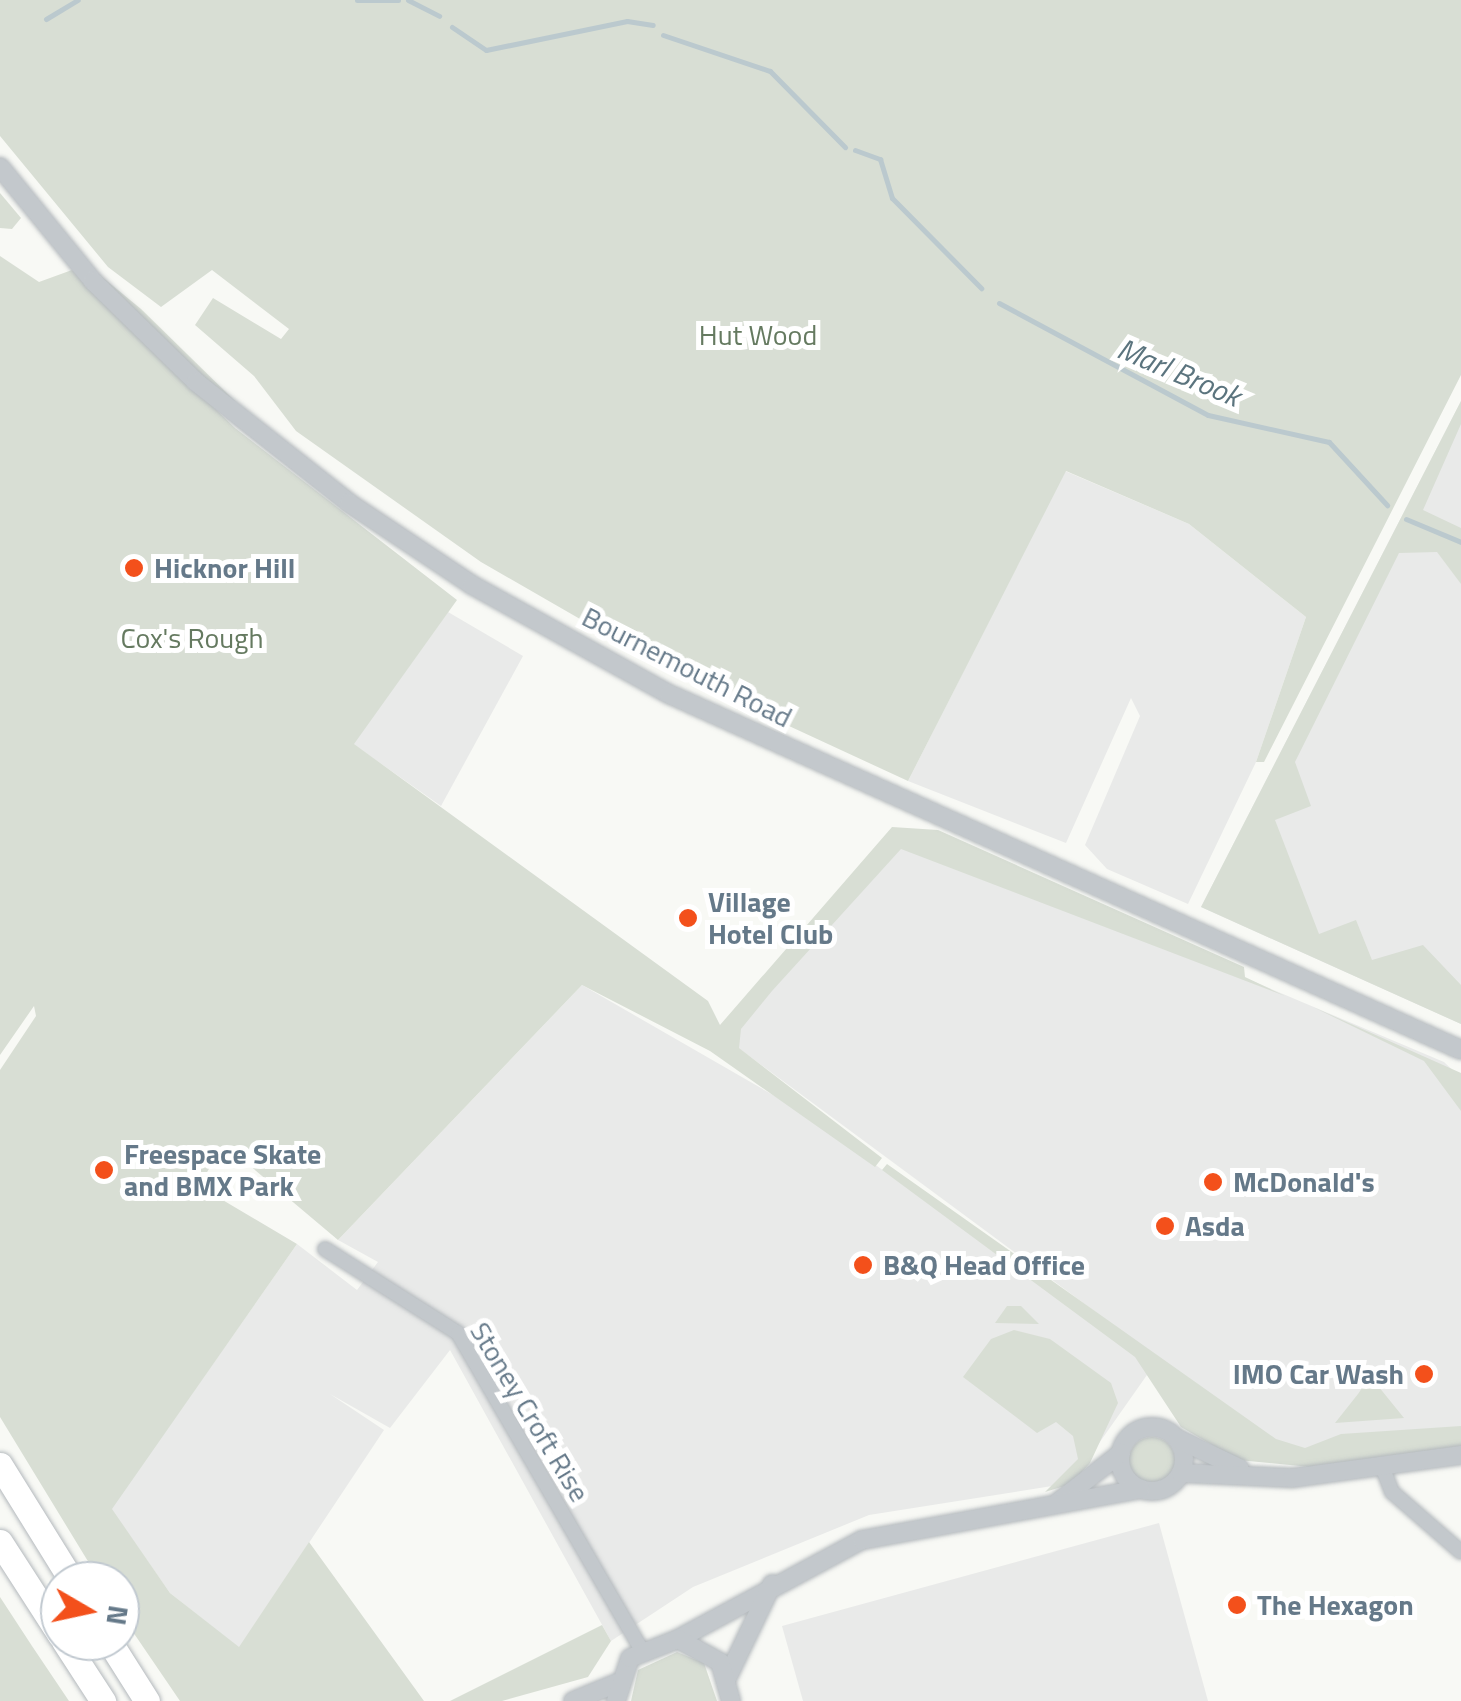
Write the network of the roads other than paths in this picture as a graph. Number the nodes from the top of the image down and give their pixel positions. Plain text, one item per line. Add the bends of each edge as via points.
1 (0, 166) edge
2 (1461, 1050) edge
3 (326, 1250) dead end
4 (1178, 1439) junction
5 (1120, 1453) junction
6 (1461, 1454) edge
7 (0, 1465) edge
8 (1382, 1466) junction
9 (1181, 1472) junction
10 (1252, 1475) junction
11 (1140, 1489) junction
12 (1054, 1505) junction
13 (0, 1542) edge
14 (1461, 1552) edge
15 (60, 1561) edge
16 (776, 1580) junction
17 (40, 1604) edge
18 (678, 1639) junction
19 (641, 1649) junction
20 (77, 1661) edge
21 (122, 1661) edge
22 (616, 1692) edge
23 (731, 1692) edge
24 (104, 1701) edge
25 (147, 1701) edge
26 (573, 1701) edge

1 - 2 street, Bournemouth Road via 93,282 196,382 349,503 472,584 702,710
3 - 19 street, Stoney Croft Rise via 458,1332
4 - 5 street via 1148,1427
4 - 9 street
4 - 10 street
5 - 11 street via 1124,1474
5 - 12 street
6 - 8 street
7 - 15 highway
8 - 10 street
8 - 14 street via 1392,1492
9 - 10 street
9 - 11 street via 1168,1487
11 - 12 street
12 - 16 street via 899,1528
13 - 17 highway
16 - 18 street
16 - 23 street via 745,1625
18 - 19 street
18 - 23 street via 708,1650
19 - 22 street
20 - 24 highway
21 - 25 highway
22 - 26 street

